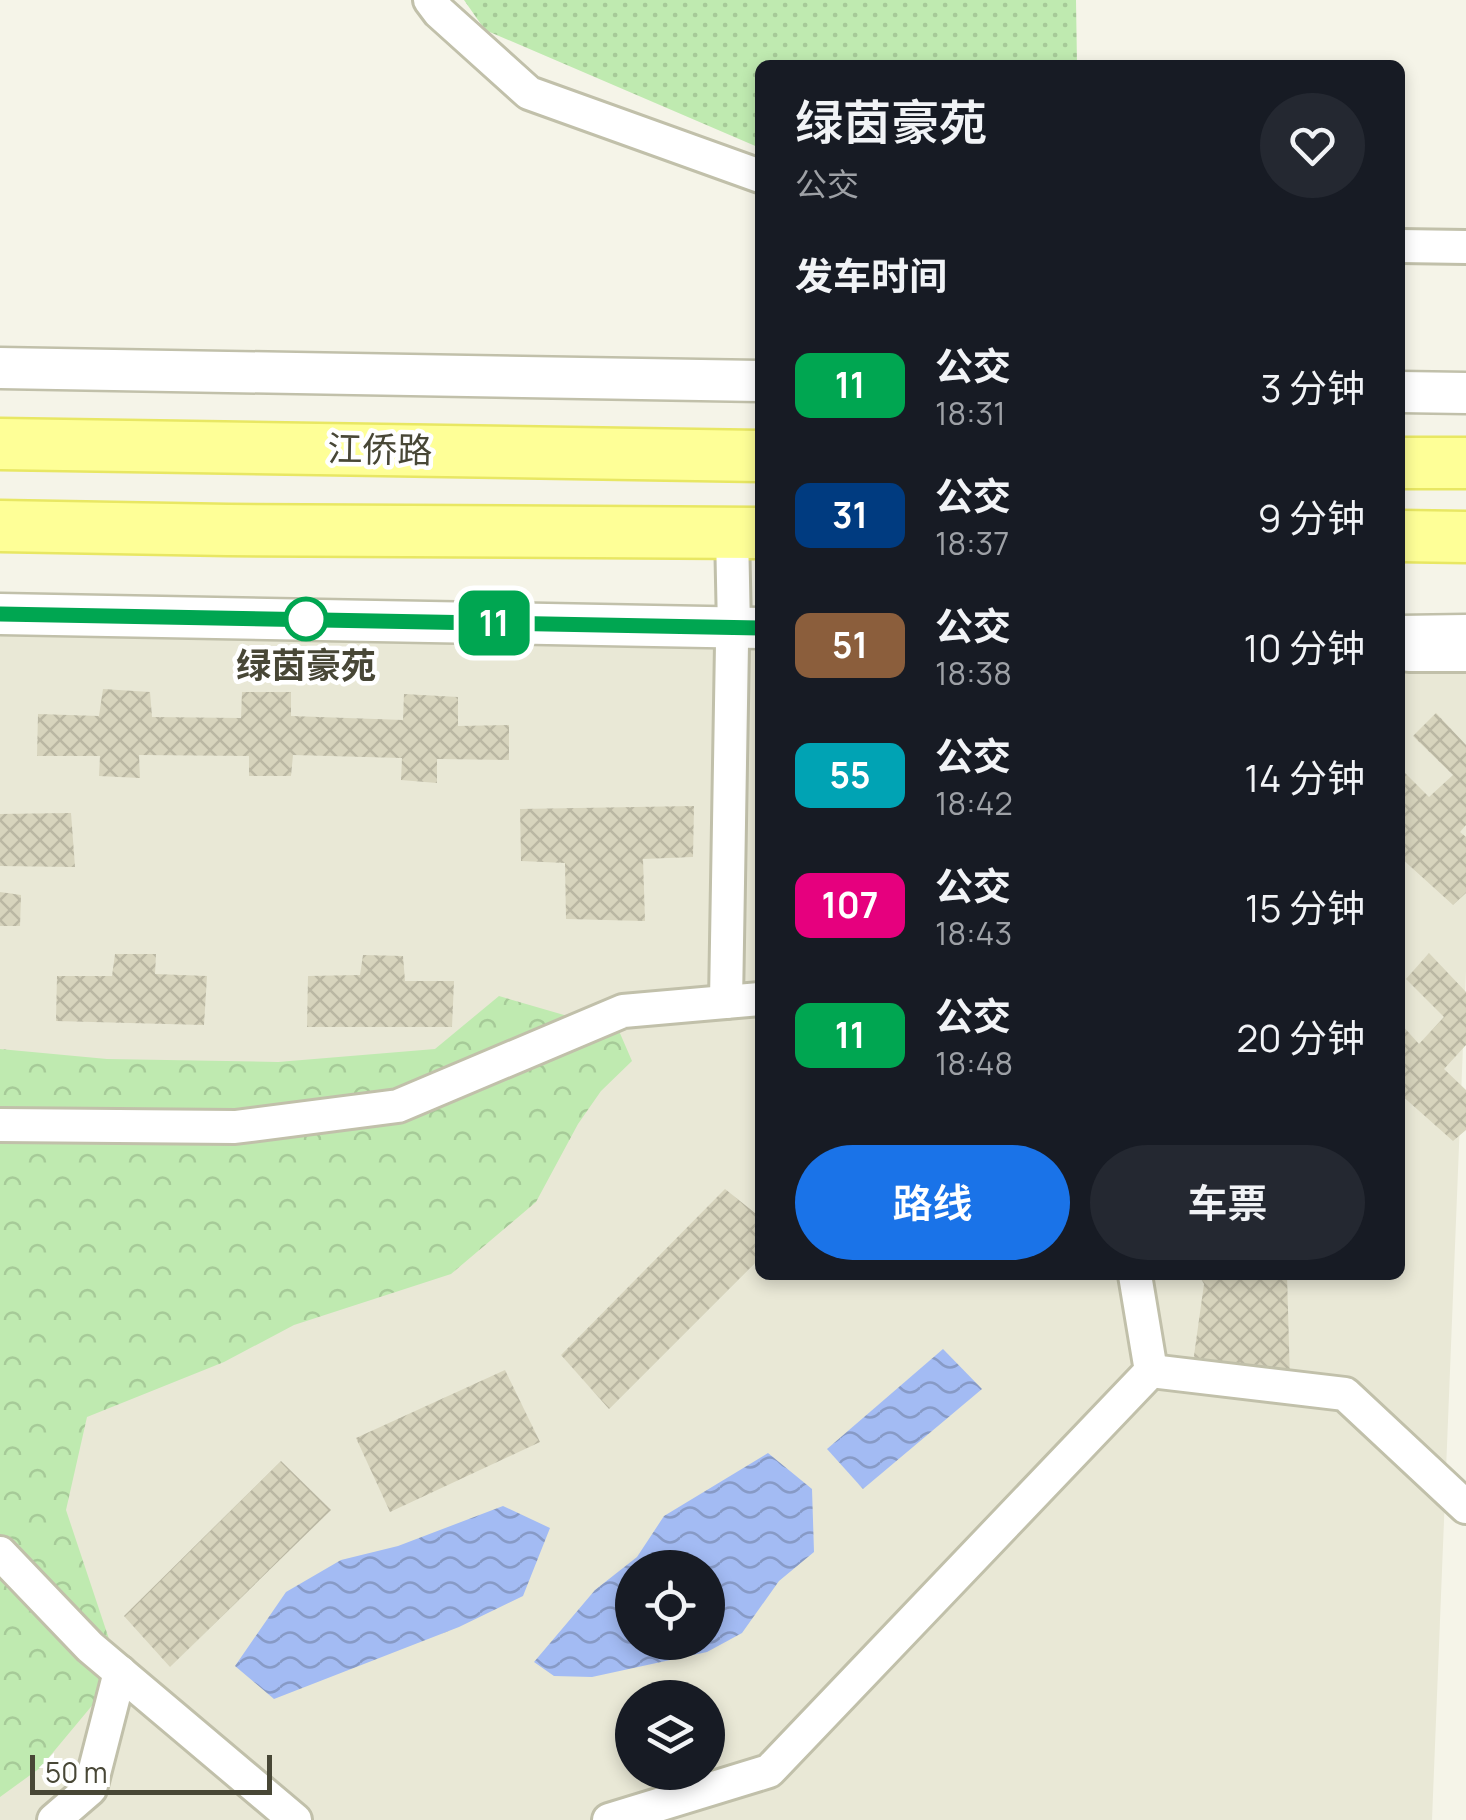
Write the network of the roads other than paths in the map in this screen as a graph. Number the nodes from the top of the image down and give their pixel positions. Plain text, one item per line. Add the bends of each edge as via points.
1 (430, 0) edge
2 (755, 174) edge
3 (1405, 246) edge
4 (1466, 247) edge
5 (0, 368) edge
6 (755, 380) edge
7 (1405, 392) edge
8 (1466, 393) edge
9 (0, 444) edge
10 (755, 456) edge
11 (1405, 462) edge
12 (1466, 463) edge
13 (0, 526) edge
14 (746, 533) edge
15 (1405, 536) edge
16 (1466, 537) edge
17 (0, 614) edge
18 (0, 632) edge
19 (1466, 635) edge
20 (746, 636) edge
21 (1405, 636) edge
22 (1405, 654) edge
23 (1466, 656) edge
24 (755, 1000) edge
25 (726, 1002) junction
26 (0, 1125) edge
27 (1136, 1280) edge
28 (1151, 1372) junction
29 (1466, 1506) edge
30 (0, 1552) edge
31 (120, 1672) junction
32 (54, 1820) edge
33 (295, 1820) edge
34 (609, 1820) edge

1 - 2 street via 530,93
3 - 4 street
5 - 6 street
7 - 8 street
9 - 10 main road, 江侨路
11 - 12 main road
13 - 14 main road
14 - 20 street
15 - 16 main road
17 - 20 street
18 - 20 street
19 - 21 street
20 - 25 street
22 - 23 street
24 - 25 street
25 - 26 street via 623,1011 398,1106 235,1127
27 - 28 street
28 - 29 street via 1345,1394
28 - 34 street via 768,1772
30 - 31 street
31 - 32 street via 90,1788
31 - 33 street

